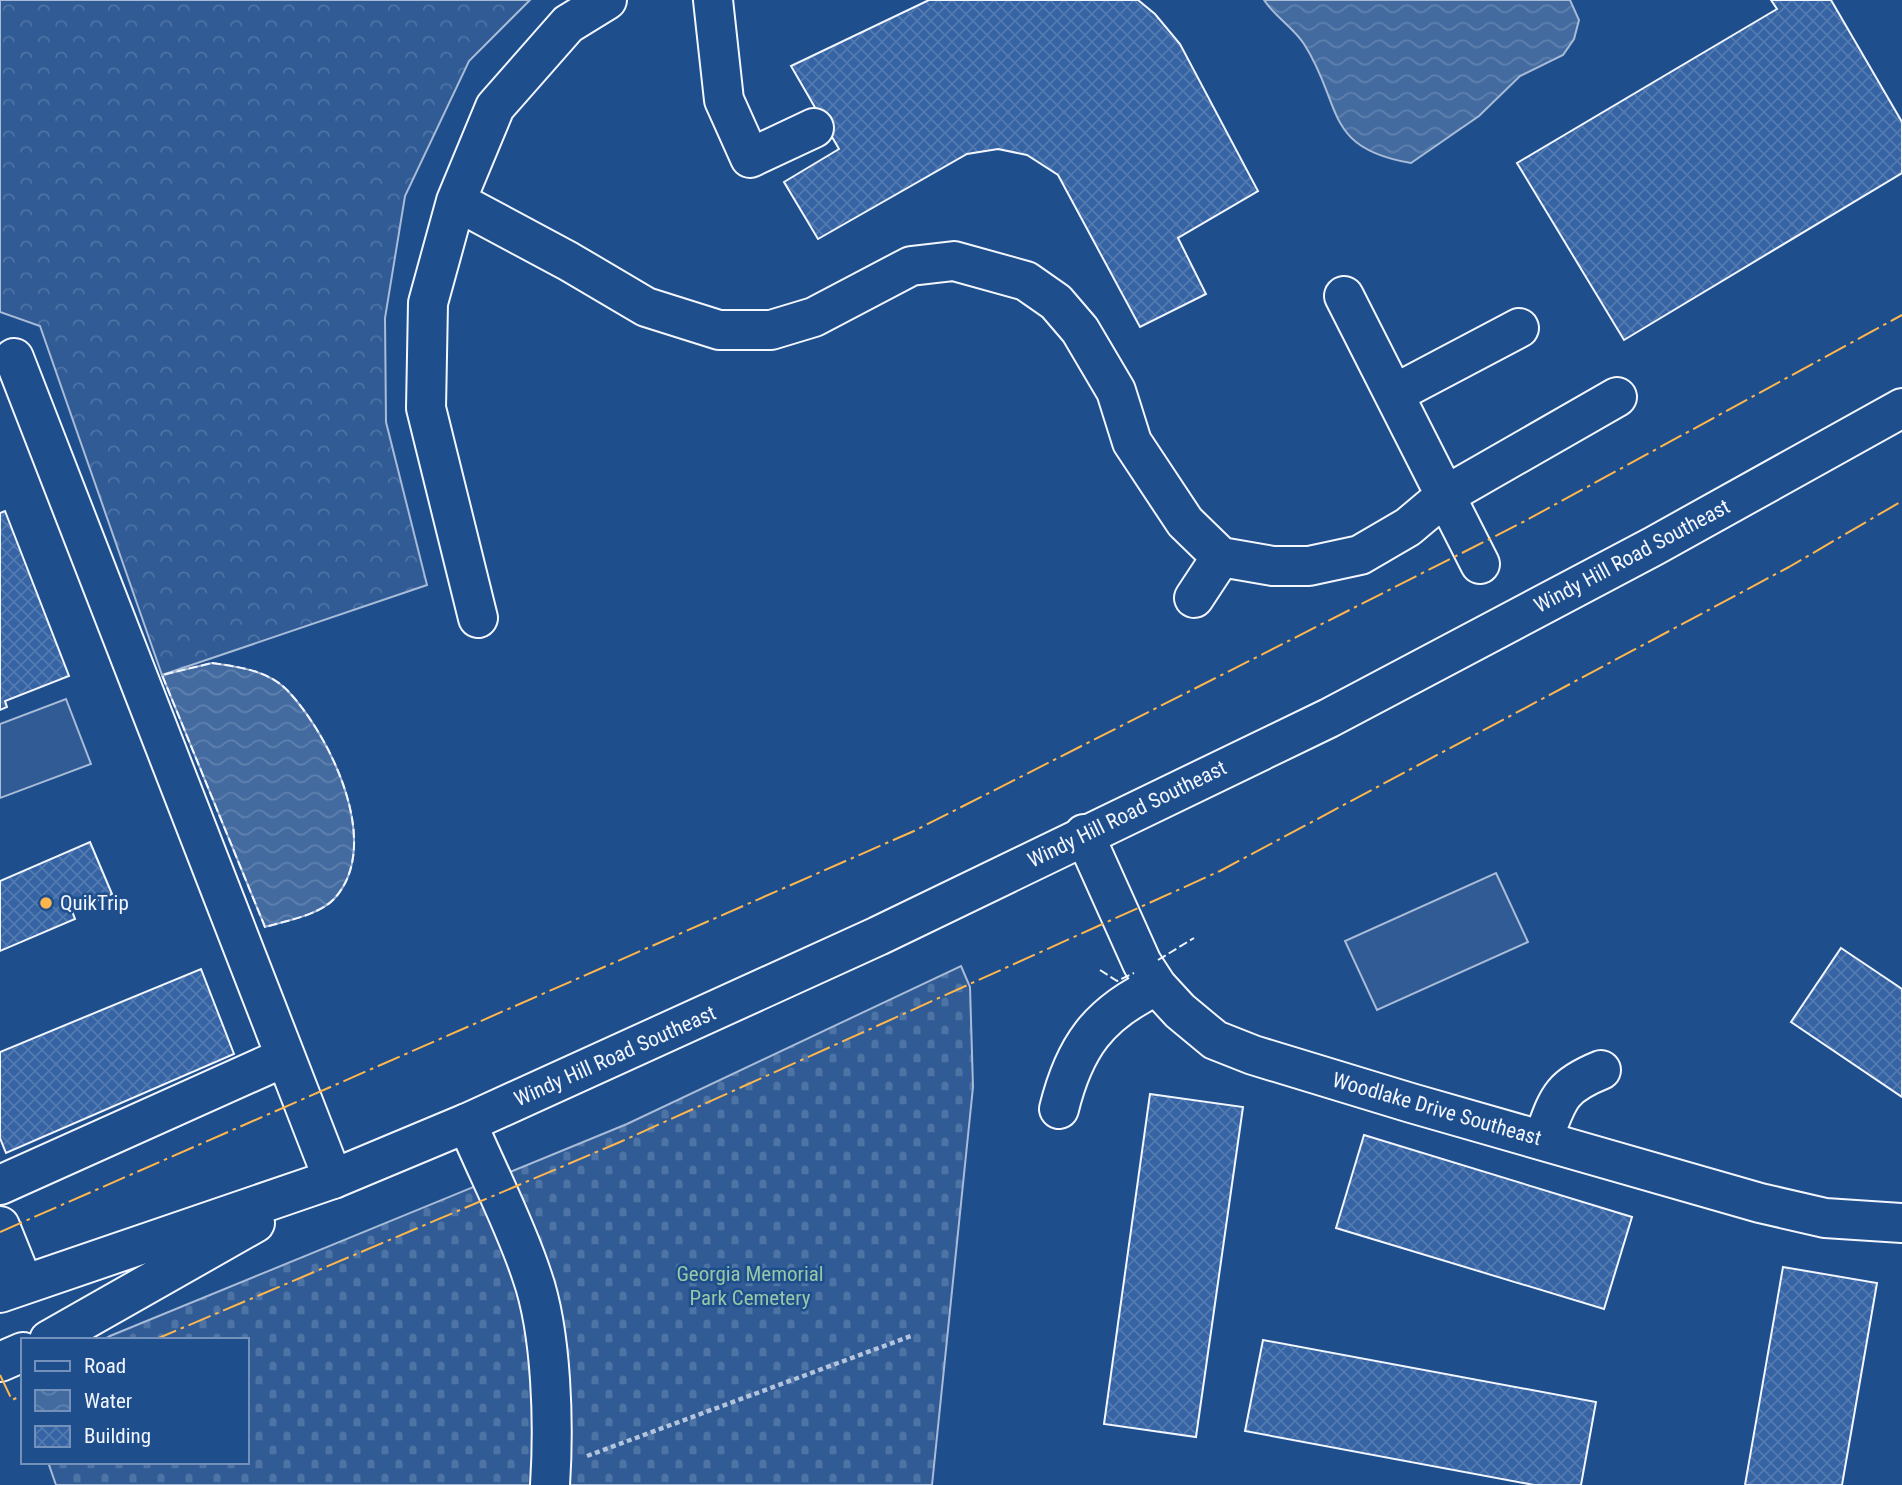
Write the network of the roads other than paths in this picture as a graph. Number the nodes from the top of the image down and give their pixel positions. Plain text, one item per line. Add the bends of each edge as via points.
1 (607, 0) edge
2 (713, 0) edge
3 (814, 128) dead end
4 (456, 201) junction
5 (1344, 296) dead end
6 (1519, 328) dead end
7 (14, 358) dead end
8 (1394, 394) junction
9 (1617, 397) dead end
10 (1902, 408) edge
11 (1446, 495) junction
12 (1221, 557) junction
13 (1480, 564) dead end
14 (1194, 598) dead end
15 (478, 618) dead end
16 (1084, 834) junction
17 (1157, 986) junction
18 (285, 1057) junction
19 (1601, 1070) dead end
20 (1059, 1109) dead end
21 (467, 1123) junction
22 (1543, 1139) junction
23 (333, 1179) junction
24 (0, 1185) edge
25 (1902, 1223) edge
26 (0, 1226) edge
27 (12, 1288) edge
28 (53, 1338) edge
29 (21, 1353) edge
30 (0, 1362) edge
31 (551, 1477) edge

1 - 4 main road via 568,24 495,107
2 - 3 main road via 724,100 750,158
4 - 12 main road via 646,307 719,330 771,330 814,317 911,266 954,261 1026,281 1056,302 1080,330 1116,391 1132,442 1151,474 1185,522
4 - 15 main road via 428,303 426,408
5 - 8 main road
6 - 8 main road
7 - 18 main road
8 - 11 main road
9 - 11 main road
10 - 16 main road, Windy Hill Road Southeast via 1654,546 1328,718
11 - 12 main road via 1408,527 1360,555 1297,566
11 - 13 main road
12 - 14 main road
16 - 17 main road, Woodlake Drive Southeast via 1142,963
16 - 21 main road, Windy Hill Road Southeast via 878,936
17 - 20 main road via 1126,1000 1093,1033 1069,1069
17 - 22 main road, Woodlake Drive Southeast via 1215,1040
18 - 23 main road
18 - 24 main road
19 - 22 main road via 1572,1082 1555,1107
21 - 23 main road, Windy Hill Road Southeast
21 - 31 main road via 533,1278 552,1413
22 - 25 main road, Woodlake Drive Southeast via 1760,1203 1825,1218
23 - 27 main road, Windy Hill Road Southeast
23 - 28 main road, Windy Hill Road Southeast
26 - 27 main road
29 - 30 main road

